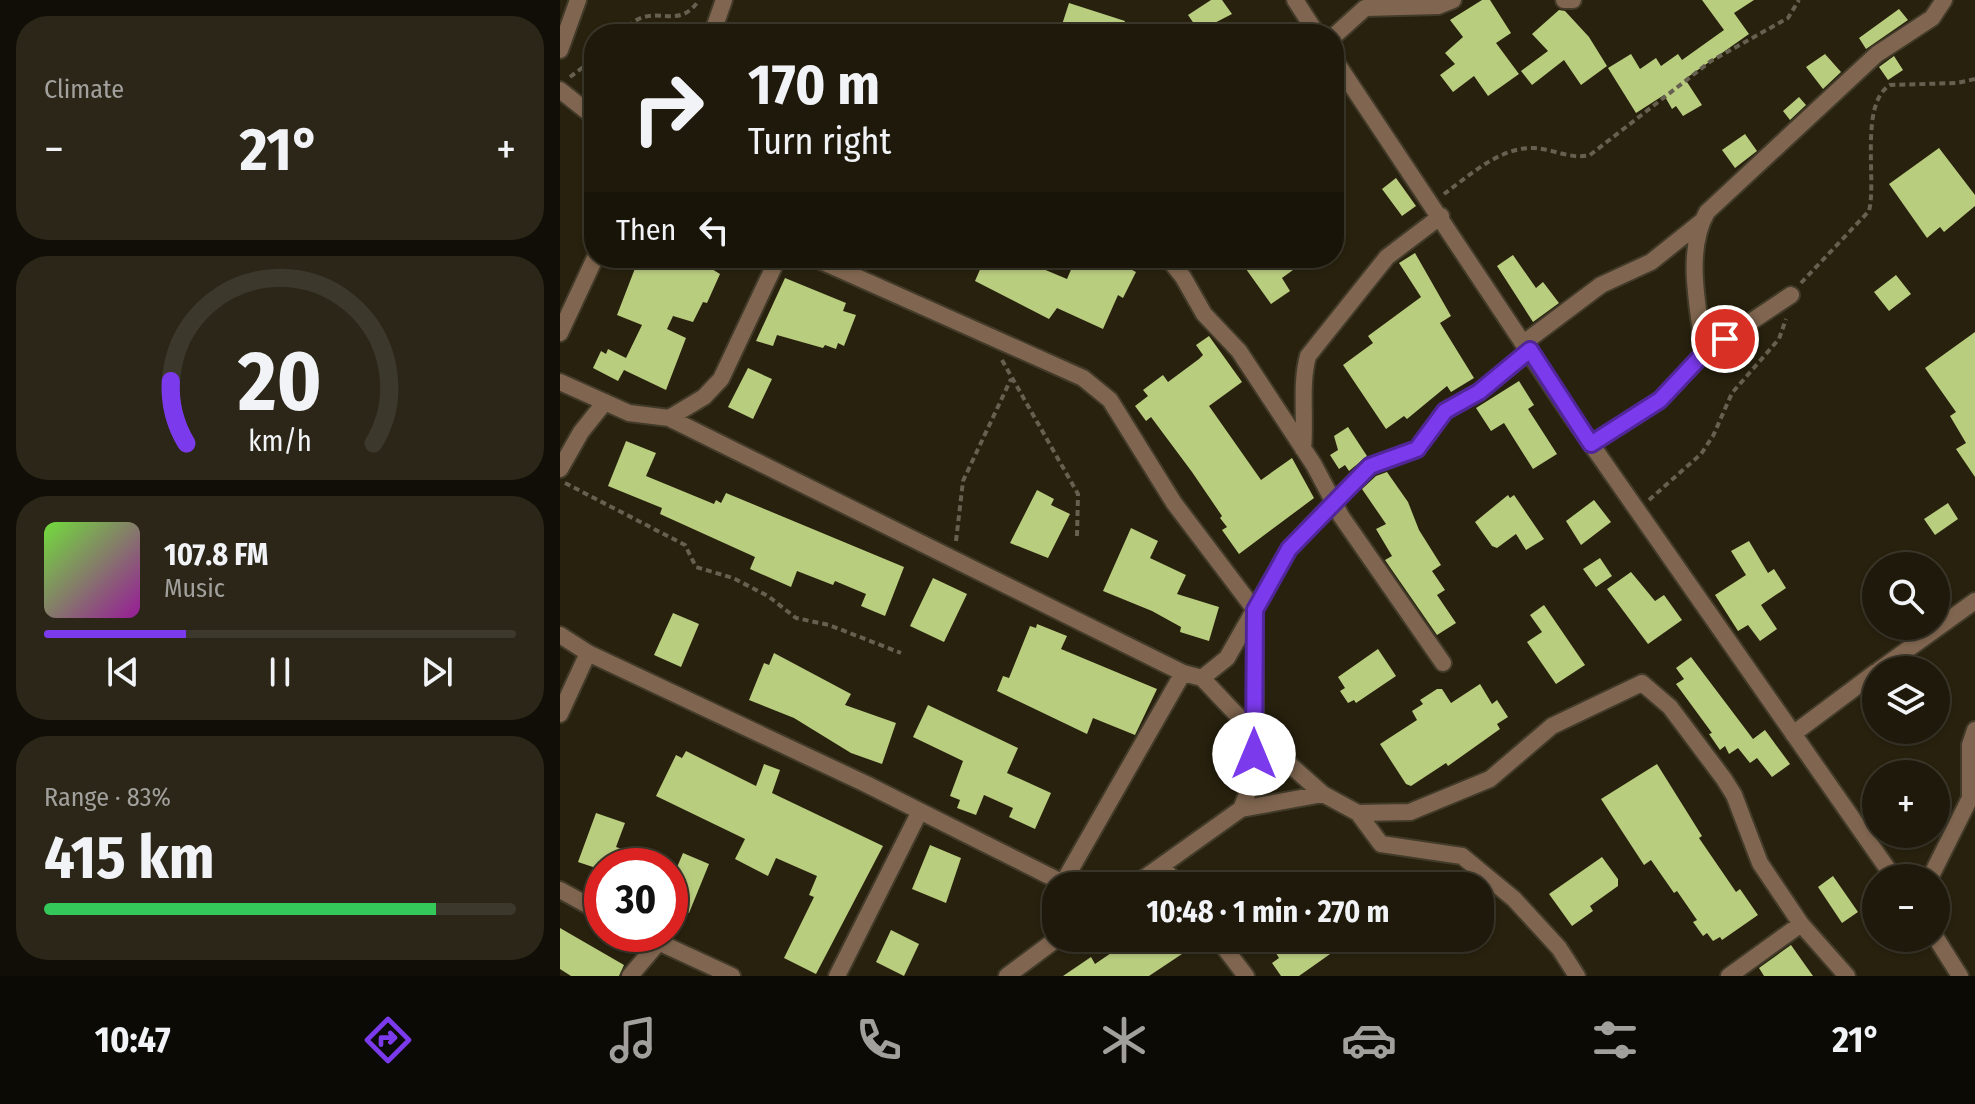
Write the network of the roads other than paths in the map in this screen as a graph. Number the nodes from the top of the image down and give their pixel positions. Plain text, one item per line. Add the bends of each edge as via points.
1 (578, 0) edge
2 (724, 0) edge
3 (1295, 0) edge
4 (1453, 0) edge
5 (1564, 0) edge
6 (1573, 0) edge
7 (1944, 0) edge
8 (716, 24) edge
9 (1311, 24) edge
10 (1344, 27) edge
11 (560, 50) edge
12 (1344, 74) edge
13 (560, 87) edge
14 (584, 108) edge
15 (1437, 209) junction
16 (1701, 222) junction
17 (590, 268) edge
18 (773, 268) edge
19 (836, 268) edge
20 (1176, 268) edge
21 (1791, 295) road end
22 (560, 333) edge
23 (1528, 346) junction
24 (1704, 353) junction
25 (560, 382) edge
26 (605, 402) junction
27 (669, 418) junction
28 (1591, 444) junction
29 (1303, 449) junction
30 (560, 469) edge
31 (1333, 503) junction
32 (1975, 601) edge
33 (1255, 610) junction
34 (560, 635) edge
35 (588, 653) junction
36 (1899, 656) edge
37 (1443, 663) dead end
38 (1183, 673) junction
39 (1202, 678) junction
40 (1862, 683) edge
41 (560, 714) edge
42 (1975, 730) edge
43 (1254, 733) junction
44 (1793, 734) junction
45 (1323, 794) junction
46 (1241, 809) junction
47 (919, 813) junction
48 (1358, 813) junction
49 (1884, 864) edge
50 (1937, 864) edge
51 (1163, 867) junction
52 (1042, 872) edge
53 (1073, 872) edge
54 (1155, 872) edge
55 (1167, 872) edge
56 (560, 890) edge
57 (584, 903) edge
58 (1801, 924) junction
59 (1042, 950) edge
60 (650, 952) edge
61 (678, 952) edge
62 (1225, 952) edge
63 (1944, 952) edge
64 (1238, 973) edge
65 (1956, 975) edge
66 (630, 976) edge
67 (732, 976) edge
68 (837, 976) edge
69 (1007, 976) edge
70 (1577, 976) edge
71 (1729, 976) edge
72 (1847, 976) edge

1 - 11 street
2 - 8 street
3 - 9 street
4 - 10 street via 1438,6 1365,8
5 - 6 street
7 - 16 street via 1932,18 1877,54 1721,196
12 - 15 street
13 - 14 street
15 - 23 street
15 - 29 street via 1387,257 1308,356
16 - 23 street via 1651,262 1601,285
16 - 24 street via 1695,262
17 - 22 street
18 - 27 street via 721,379 704,397
19 - 33 street via 1083,378 1103,394 1174,503
20 - 29 street
21 - 24 street
23 - 28 street
23 - 31 street via 1479,392 1445,411 1417,449 1370,466
24 - 28 street via 1660,400
25 - 26 street
26 - 27 street via 629,413
26 - 30 street
27 - 38 street
28 - 44 street
29 - 31 street
31 - 33 street via 1289,549
31 - 37 street
32 - 36 street
33 - 39 street via 1227,658
33 - 43 street
34 - 35 street
35 - 41 street
35 - 47 street
38 - 39 street
38 - 53 street
39 - 43 street
40 - 44 street
42 - 50 street via 1970,798
43 - 45 street
43 - 46 street via 1255,775
44 - 49 street
45 - 46 street
45 - 48 street
46 - 51 street
47 - 52 street
47 - 68 street
48 - 58 street via 1410,812 1490,779 1552,726 1642,683 1670,707 1729,787 1760,863
48 - 70 street via 1381,844 1462,856 1514,899
51 - 54 street
51 - 55 street
56 - 57 street
58 - 71 street
58 - 72 street
59 - 69 street
60 - 66 street
61 - 67 street
62 - 64 street
63 - 65 street

